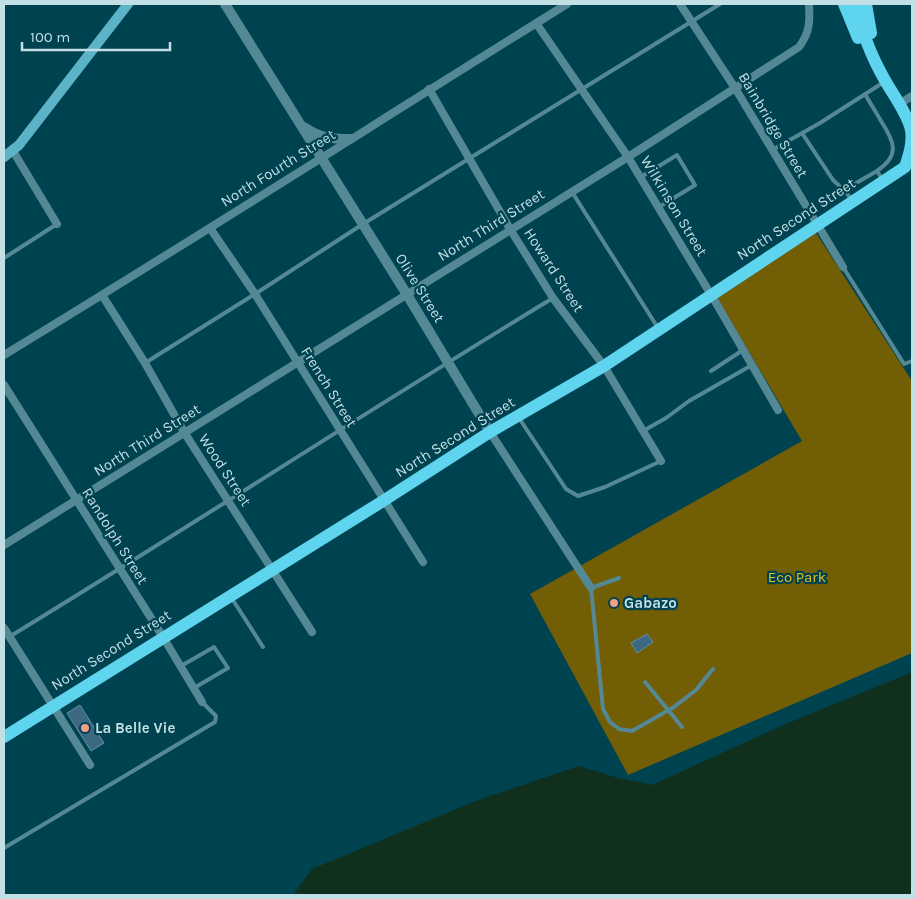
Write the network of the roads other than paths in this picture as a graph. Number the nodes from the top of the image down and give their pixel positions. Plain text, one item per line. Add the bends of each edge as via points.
1 (128, 4) edge
2 (225, 4) edge
3 (566, 4) edge
4 (680, 4) edge
5 (720, 4) edge
6 (809, 4) edge
7 (844, 4) edge
8 (856, 4) edge
9 (866, 4) edge
10 (692, 22) junction
11 (536, 23) junction
12 (883, 76) junction
13 (735, 88) junction
14 (429, 89) junction
15 (582, 90) junction
16 (865, 94) junction
17 (912, 96) edge
18 (899, 104) junction
19 (298, 123) junction
20 (802, 133) junction
21 (350, 139) junction
22 (772, 150) junction
23 (912, 151) edge
24 (8, 154) edge
25 (321, 156) junction
26 (628, 157) junction
27 (470, 159) junction
28 (880, 176) junction
29 (640, 177) junction
30 (844, 190) junction
31 (571, 192) junction
32 (852, 202) junction
33 (659, 207) junction
34 (56, 224) joint
35 (363, 224) junction
36 (817, 225) junction
37 (210, 228) junction
38 (510, 229) junction
39 (4, 258) edge
40 (843, 267) joint
41 (102, 294) junction
42 (255, 294) junction
43 (406, 294) junction
44 (711, 295) junction
45 (554, 298) junction
46 (659, 330) junction
47 (743, 350) junction
48 (4, 355) edge
49 (912, 361) edge
50 (298, 362) junction
51 (448, 362) junction
52 (145, 363) junction
53 (752, 365) junction
54 (604, 366) junction
55 (711, 371) dead end
56 (4, 385) edge
57 (778, 410) dead end
58 (518, 416) junction
59 (340, 430) junction
60 (643, 431) junction
61 (184, 432) junction
62 (490, 432) junction
63 (661, 461) joint
64 (76, 500) junction
65 (229, 500) junction
66 (383, 501) junction
67 (4, 545) edge
68 (423, 562) dead end
69 (272, 569) junction
70 (119, 570) junction
71 (618, 578) dead end
72 (591, 588) junction
73 (230, 595) junction
74 (4, 628) edge
75 (312, 632) dead end
76 (10, 637) junction
77 (163, 637) junction
78 (263, 647) dead end
79 (180, 666) junction
80 (713, 669) dead end
81 (645, 682) dead end
82 (194, 688) junction
83 (202, 702) joint
84 (52, 706) junction
85 (669, 710) junction
86 (682, 727) dead end
87 (6, 732) edge
88 (90, 765) dead end
89 (4, 848) edge

1 - 24 main road via 19,145
2 - 19 street, Olive Street
3 - 11 street, North Fourth Street
4 - 10 street, Bainbridge Street
5 - 10 lane
6 - 13 street, North Third Street via 807,37 799,47
7 - 12 main road via 862,48
8 - 12 main road via 862,31
9 - 12 main road
10 - 13 street, Bainbridge Street
10 - 15 lane
11 - 14 street, North Fourth Street
11 - 15 street, Wilkinson Street
12 - 16 lane
12 - 18 main road
13 - 22 street, Bainbridge Street
13 - 26 street, North Third Street
14 - 21 street, North Fourth Street
14 - 27 street, Howard Street
15 - 26 street, Wilkinson Street
15 - 27 lane
16 - 20 lane
16 - 28 lane via 894,145 890,160
17 - 18 street
18 - 23 main road via 910,129
19 - 21 street via 325,138
19 - 25 street, Olive Street
20 - 22 lane
20 - 30 lane via 833,180
21 - 25 street, North Fourth Street
22 - 36 street, Bainbridge Street
23 - 28 main road, North Second Street via 905,167
24 - 34 street
25 - 35 street, Olive Street
25 - 37 street, North Fourth Street
26 - 29 street, Wilkinson Street
26 - 31 street, North Third Street
27 - 35 lane
27 - 38 street, Howard Street
28 - 30 lane
28 - 32 main road, North Second Street
29 - 33 street, Wilkinson Street
29 - 33 lane via 678,155 695,185
30 - 32 lane
31 - 38 street, North Third Street
31 - 46 lane
32 - 36 main road, North Second Street
33 - 44 street, Wilkinson Street
34 - 39 lane
35 - 42 lane
35 - 43 street, Olive Street
36 - 40 street, Bainbridge Street
36 - 44 main road, North Second Street
37 - 41 street, North Fourth Street
37 - 42 street, French Street
38 - 43 street, North Third Street
38 - 45 street, Howard Street
40 - 49 lane, Bainbridge Street via 904,364
41 - 48 street, North Fourth Street
41 - 52 street, Wood Street
42 - 50 street, French Street
42 - 52 lane
43 - 50 street, North Third Street
43 - 51 street, Olive Street
44 - 46 main road, North Second Street
44 - 47 street, Wilkinson Street
45 - 51 lane
45 - 54 street, Howard Street
46 - 54 main road, North Second Street
47 - 53 street, Wilkinson Street
47 - 55 lane
50 - 59 street, French Street
50 - 61 street, North Third Street
51 - 59 lane
51 - 62 street, Olive Street
52 - 61 street, Wood Street
53 - 57 street, Wilkinson Street
53 - 60 lane
54 - 58 main road, North Second Street
54 - 60 street, Howard Street
56 - 64 street, Randolph Street
58 - 62 main road, North Second Street
58 - 63 lane via 561,483 578,496
59 - 65 lane
59 - 66 street, French Street
60 - 63 street, Howard Street
61 - 64 street, North Third Street
61 - 65 street, Wood Street
62 - 66 main road, North Second Street
62 - 72 street, Olive Street
64 - 67 street, North Third Street
64 - 70 street, Randolph Street
65 - 69 street, Wood Street
65 - 70 lane
66 - 68 street, French Street
66 - 69 main road, North Second Street
69 - 73 main road, North Second Street
69 - 75 street, Wood Street
70 - 76 lane
70 - 77 street, Randolph Street
71 - 72 lane
72 - 85 lane via 602,709 610,722 620,729 632,731
73 - 77 main road, North Second Street
73 - 78 lane
74 - 76 street
76 - 84 street
77 - 79 street, Randolph Street
77 - 84 main road, North Second Street
79 - 82 street, Randolph Street
79 - 82 lane via 214,647 228,668
80 - 85 lane via 696,690
81 - 85 lane
82 - 83 street, Randolph Street
83 - 89 lane via 216,716 215,722
84 - 87 main road, North Second Street
84 - 88 street
85 - 86 lane

